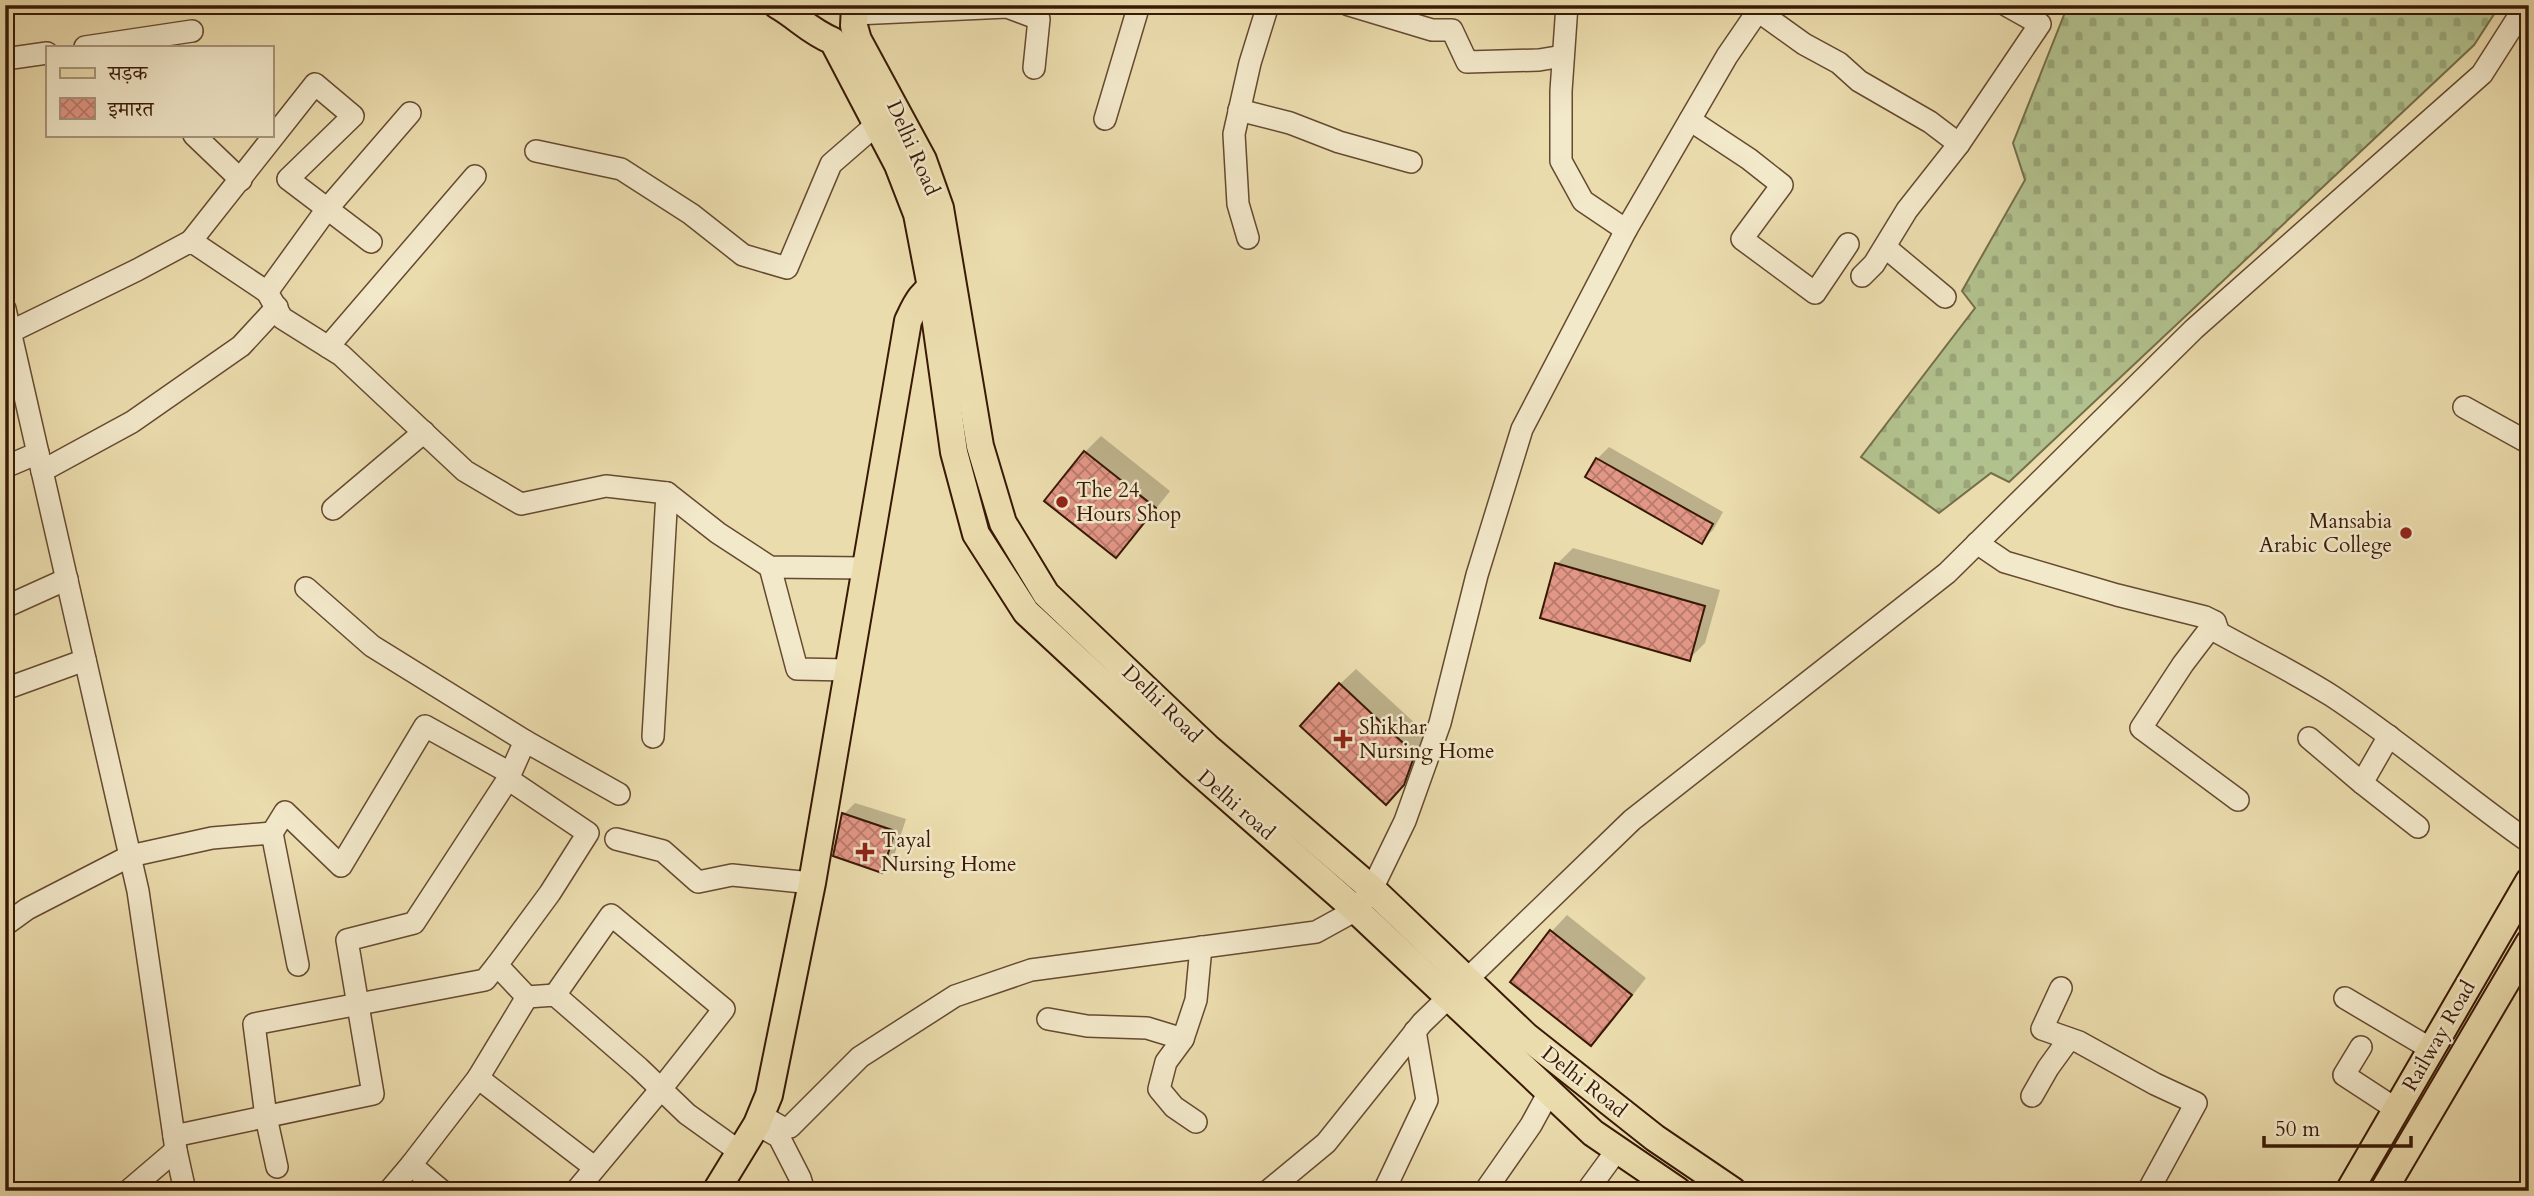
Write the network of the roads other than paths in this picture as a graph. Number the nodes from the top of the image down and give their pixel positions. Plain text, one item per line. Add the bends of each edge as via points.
1 (1139, 5) edge
2 (1268, 5) edge
3 (1349, 5) edge
4 (1567, 5) edge
5 (2006, 5) edge
6 (2526, 5) edge
7 (788, 8) edge
8 (1760, 8) edge
9 (856, 20) edge
10 (192, 31) dead end
11 (92, 46) edge
12 (46, 53) edge
13 (1563, 57) junction
14 (5, 59) edge
15 (1034, 68) dead end
16 (1239, 110) junction
17 (410, 113) dead end
18 (1105, 119) dead end
19 (1690, 120) junction
20 (877, 124) junction
21 (195, 136) edge
22 (1959, 144) junction
23 (536, 151) dead end
24 (1411, 162) dead end
25 (475, 176) dead end
26 (241, 180) junction
27 (327, 209) junction
28 (1626, 230) junction
29 (1248, 238) dead end
30 (191, 241) junction
31 (372, 242) dead end
32 (1848, 244) dead end
33 (1885, 247) junction
34 (1862, 276) dead end
35 (942, 285) junction
36 (1945, 297) dead end
37 (272, 300) junction
38 (5, 309) edge
39 (10, 331) junction
40 (949, 334) junction
41 (328, 346) junction
42 (901, 358) junction
43 (12, 370) edge
44 (2464, 407) dead end
45 (424, 432) junction
46 (2529, 443) edge
47 (40, 462) junction
48 (5, 467) edge
49 (667, 493) junction
50 (332, 509) dead end
51 (1977, 543) junction
52 (770, 566) junction
53 (866, 568) junction
54 (67, 579) junction
55 (306, 588) dead end
56 (5, 607) edge
57 (2215, 622) junction
58 (85, 660) junction
59 (849, 670) junction
60 (5, 689) edge
61 (2389, 736) junction
62 (653, 737) dead end
63 (2309, 738) dead end
64 (525, 741) junction
65 (509, 776) junction
66 (2362, 783) junction
67 (619, 794) dead end
68 (2238, 800) dead end
69 (2418, 827) dead end
70 (272, 833) junction
71 (2529, 838) edge
72 (616, 839) dead end
73 (130, 856) junction
74 (2529, 881) edge
75 (813, 883) junction
76 (1364, 899) junction
77 (5, 925) edge
78 (2529, 943) edge
79 (1201, 947) junction
80 (298, 965) dead end
81 (497, 965) junction
82 (1457, 988) junction
83 (2061, 988) dead end
84 (555, 995) junction
85 (527, 997) junction
86 (2345, 998) dead end
87 (359, 1004) junction
88 (1048, 1018) dead end
89 (1415, 1031) junction
90 (1183, 1039) junction
91 (2069, 1039) junction
92 (2361, 1046) dead end
93 (2431, 1049) junction
94 (478, 1078) junction
95 (661, 1089) junction
96 (1549, 1092) junction
97 (2032, 1096) dead end
98 (2396, 1109) junction
99 (266, 1117) junction
100 (758, 1120) junction
101 (1196, 1122) dead end
102 (175, 1143) junction
103 (1617, 1150) junction
104 (740, 1153) junction
105 (411, 1165) junction
106 (277, 1167) dead end
107 (594, 1167) junction
108 (128, 1191) edge
109 (185, 1191) edge
110 (388, 1191) edge
111 (442, 1191) edge
112 (576, 1191) edge
113 (716, 1191) edge
114 (804, 1191) edge
115 (1268, 1191) edge
116 (1384, 1191) edge
117 (1485, 1191) edge
118 (1587, 1191) edge
119 (1678, 1191) edge
120 (1733, 1191) edge
121 (2148, 1191) edge
122 (2349, 1191) edge
123 (2383, 1191) edge

1 - 18 street
2 - 16 street
3 - 13 street via 1432,30 1452,30 1467,62
4 - 13 street
5 - 22 street via 2040,24
6 - 51 street via 2482,74 2194,329
7 - 20 main road, Delhi Road via 800,23 833,41
8 - 19 street
8 - 22 street via 1804,44
9 - 15 street via 1007,7 1038,19
9 - 35 main road, Delhi Road via 923,160 940,208
10 - 11 street
12 - 14 street
13 - 28 street via 1561,160 1583,201
16 - 24 street
16 - 29 street via 1234,134 1237,192
17 - 27 street
19 - 28 street
19 - 32 street via 1782,185 1742,239 1815,293
20 - 23 street via 831,164 787,268 743,256 691,214 621,169
20 - 35 main road, Delhi Road via 898,165
21 - 26 street
22 - 33 street via 1907,210
25 - 41 street
26 - 27 street via 315,84 353,116 288,179
26 - 30 street
27 - 31 street
27 - 37 street
28 - 76 street via 1522,429 1477,575 1440,723 1405,821
30 - 37 street
30 - 39 street
33 - 34 street
33 - 36 street
35 - 40 main road, Delhi Road
35 - 42 main road via 918,300 908,321
37 - 41 street via 282,318
37 - 47 street via 241,346 132,422
38 - 39 street
39 - 43 street
40 - 42 main road
40 - 76 main road, Delhi Road via 1003,523 1046,594
41 - 45 street
42 - 53 main road
43 - 47 street
44 - 46 street
45 - 49 street via 465,471 522,504 606,486
45 - 50 street
47 - 48 street
47 - 54 street
49 - 52 street
49 - 62 street
51 - 57 street via 2005,562
51 - 82 street via 1947,573 1632,820
52 - 53 street
52 - 59 street via 797,669
53 - 59 main road
54 - 56 street
54 - 58 street
55 - 64 street via 372,646
57 - 61 street via 2219,633 2331,695
57 - 68 street via 2141,728
58 - 60 street
58 - 73 street
59 - 75 main road
61 - 66 street
61 - 71 street via 2487,813
63 - 66 street
64 - 65 street
64 - 67 street
65 - 70 street via 425,726 341,866 285,812
65 - 81 street via 588,833
65 - 87 street via 414,923 347,940
66 - 69 street
70 - 73 street via 212,838
70 - 80 street
72 - 75 street via 663,850 698,882 732,875
73 - 77 street
73 - 102 street
74 - 93 main road, Railway Road
75 - 100 main road via 769,1095
76 - 79 street via 1316,932
76 - 82 main road, Delhi Road
78 - 123 main road
79 - 90 street via 1196,1000
79 - 100 street via 1031,970 955,996 860,1057 790,1127
81 - 85 street
81 - 87 street via 485,980
82 - 89 street
82 - 96 main road, Delhi road
82 - 120 main road, Delhi Road via 1655,1138
83 - 91 street via 2042,1029
84 - 85 street
84 - 95 street
84 - 95 street via 611,915 723,1009
85 - 94 street
86 - 93 street
87 - 99 street via 373,1094
87 - 99 street via 254,1024
88 - 90 street via 1087,1026 1147,1028
89 - 115 street via 1326,1143
89 - 116 street via 1427,1100
90 - 101 street via 1166,1062 1159,1089
91 - 97 street
91 - 121 street via 2196,1103
92 - 98 street via 2344,1075
93 - 98 main road, Railway Road
94 - 105 street
94 - 107 street
95 - 104 street
95 - 107 street
96 - 103 main road, Delhi road
96 - 117 street
98 - 122 main road, Railway Road
99 - 102 street
99 - 106 street
100 - 104 main road
100 - 114 street via 779,1137
102 - 108 street
102 - 109 street
103 - 118 street
103 - 119 main road, Delhi road
104 - 113 main road
105 - 110 street
105 - 111 street
107 - 112 street

